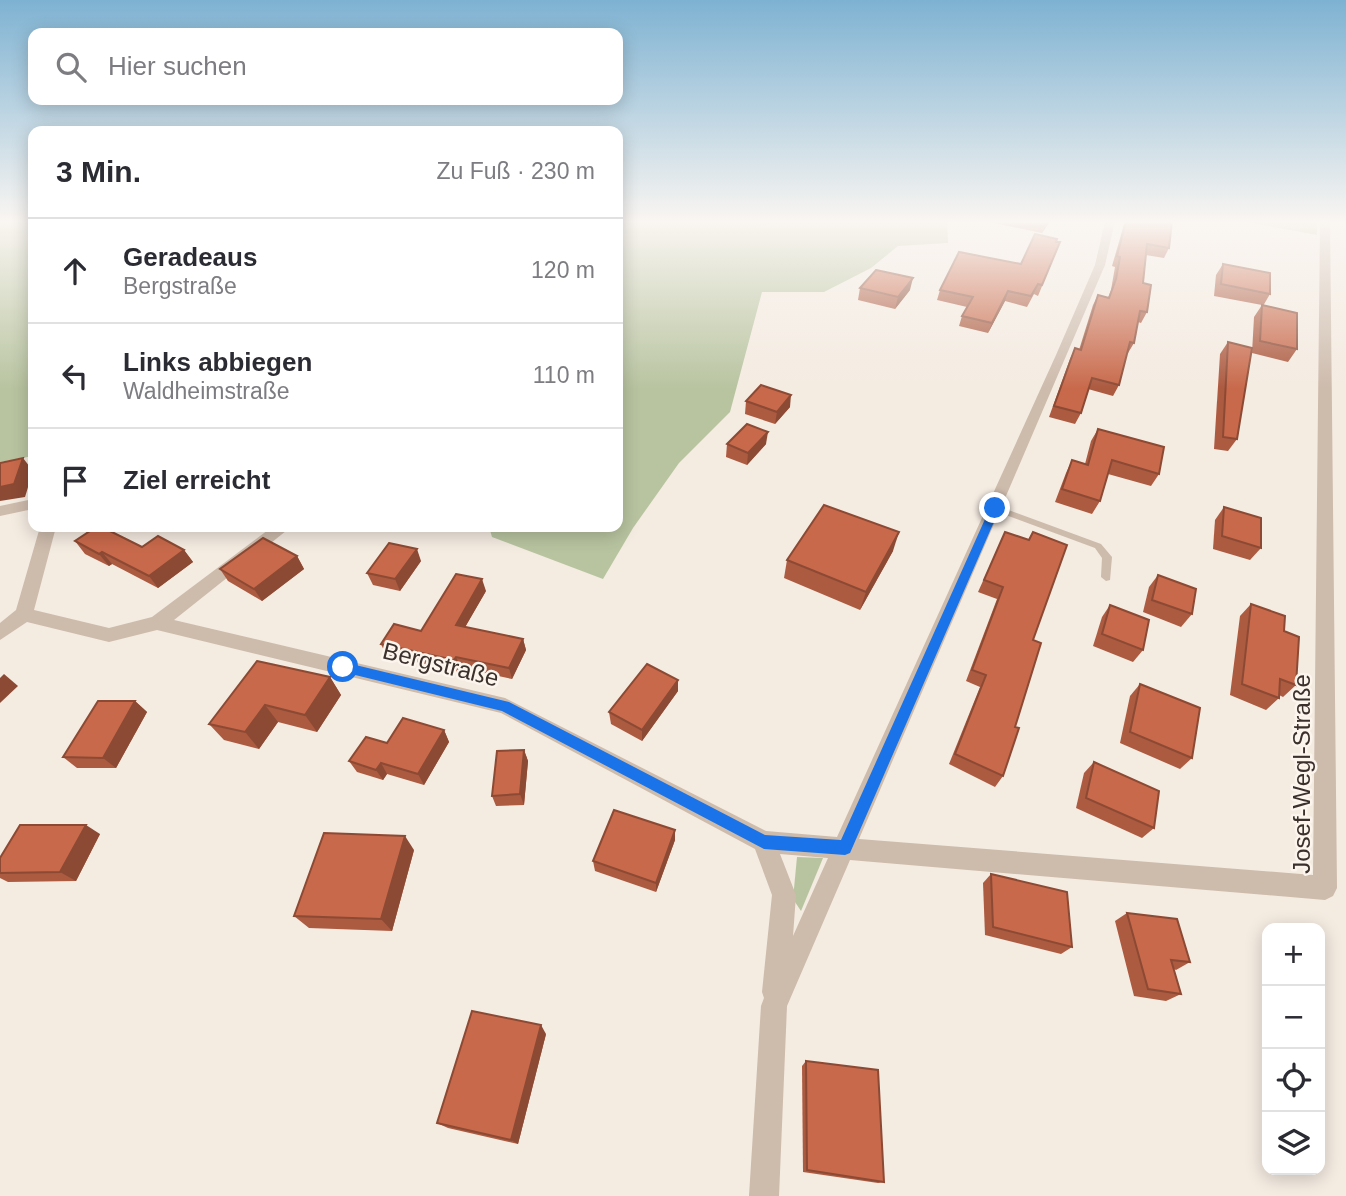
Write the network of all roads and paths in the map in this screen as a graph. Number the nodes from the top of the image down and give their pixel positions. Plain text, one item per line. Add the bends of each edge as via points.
1 (1095, 277) edge
2 (1325, 277) edge
3 (28, 505) edge
4 (995, 508) junction
5 (0, 511) edge
6 (47, 532) edge
7 (276, 532) edge
8 (1107, 577) dead end
9 (24, 614) junction
10 (157, 623) junction
11 (0, 633) edge
12 (764, 842) junction
13 (845, 848) junction
14 (774, 1006) junction
15 (764, 1196) edge

1 - 4 street
2 - 13 street, Josef-Wegl-Straße via 1325,888
3 - 5 street
4 - 8 lane via 1098,547 1107,557
4 - 13 street
6 - 9 street
7 - 10 street
9 - 10 street via 109,635
9 - 11 street
10 - 12 street, Bergstraße via 505,706
12 - 13 street, Bergstraße
12 - 14 street via 784,895
13 - 14 street
14 - 15 street

